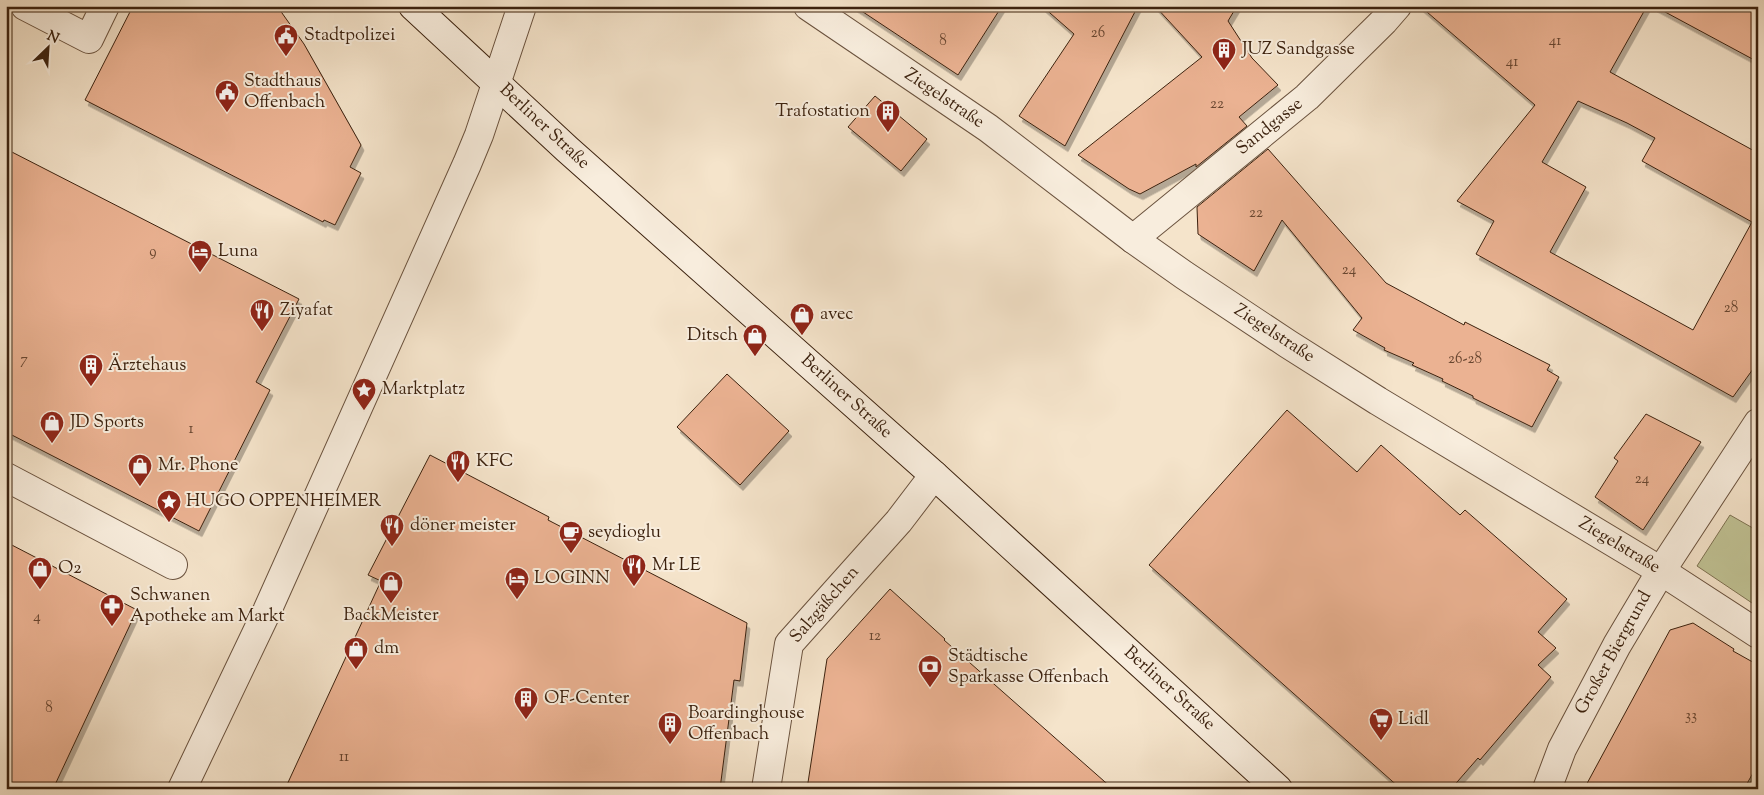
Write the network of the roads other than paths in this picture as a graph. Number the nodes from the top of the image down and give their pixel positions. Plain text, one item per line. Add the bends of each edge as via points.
1 (25, 6) edge
2 (105, 6) edge
3 (413, 6) edge
4 (522, 6) edge
5 (808, 6) edge
6 (1397, 6) edge
7 (68, 16) edge
8 (495, 82) junction
9 (1134, 239) junction
10 (1758, 423) edge
11 (934, 475) junction
12 (6, 477) edge
13 (173, 564) dead end
14 (1661, 571) junction
15 (1758, 634) edge
16 (182, 789) edge
17 (766, 789) edge
18 (1278, 789) edge
19 (1547, 789) edge

1 - 7 street
2 - 7 street via 89,38
3 - 8 street, Berliner Straße
4 - 8 street
5 - 9 street, Ziegelstraße via 988,128
6 - 9 street, Sandgasse via 1307,97
8 - 11 street, Berliner Straße
8 - 16 street via 467,164 267,612
9 - 14 street, Ziegelstraße via 1224,302 1378,401
10 - 14 street, Großer Biergrund
11 - 17 street, Salzgäßchen via 899,522 789,644
11 - 18 street, Berliner Straße
12 - 13 street
14 - 15 street, Ziegelstraße
14 - 19 street, Großer Biergrund via 1585,704 1562,749

